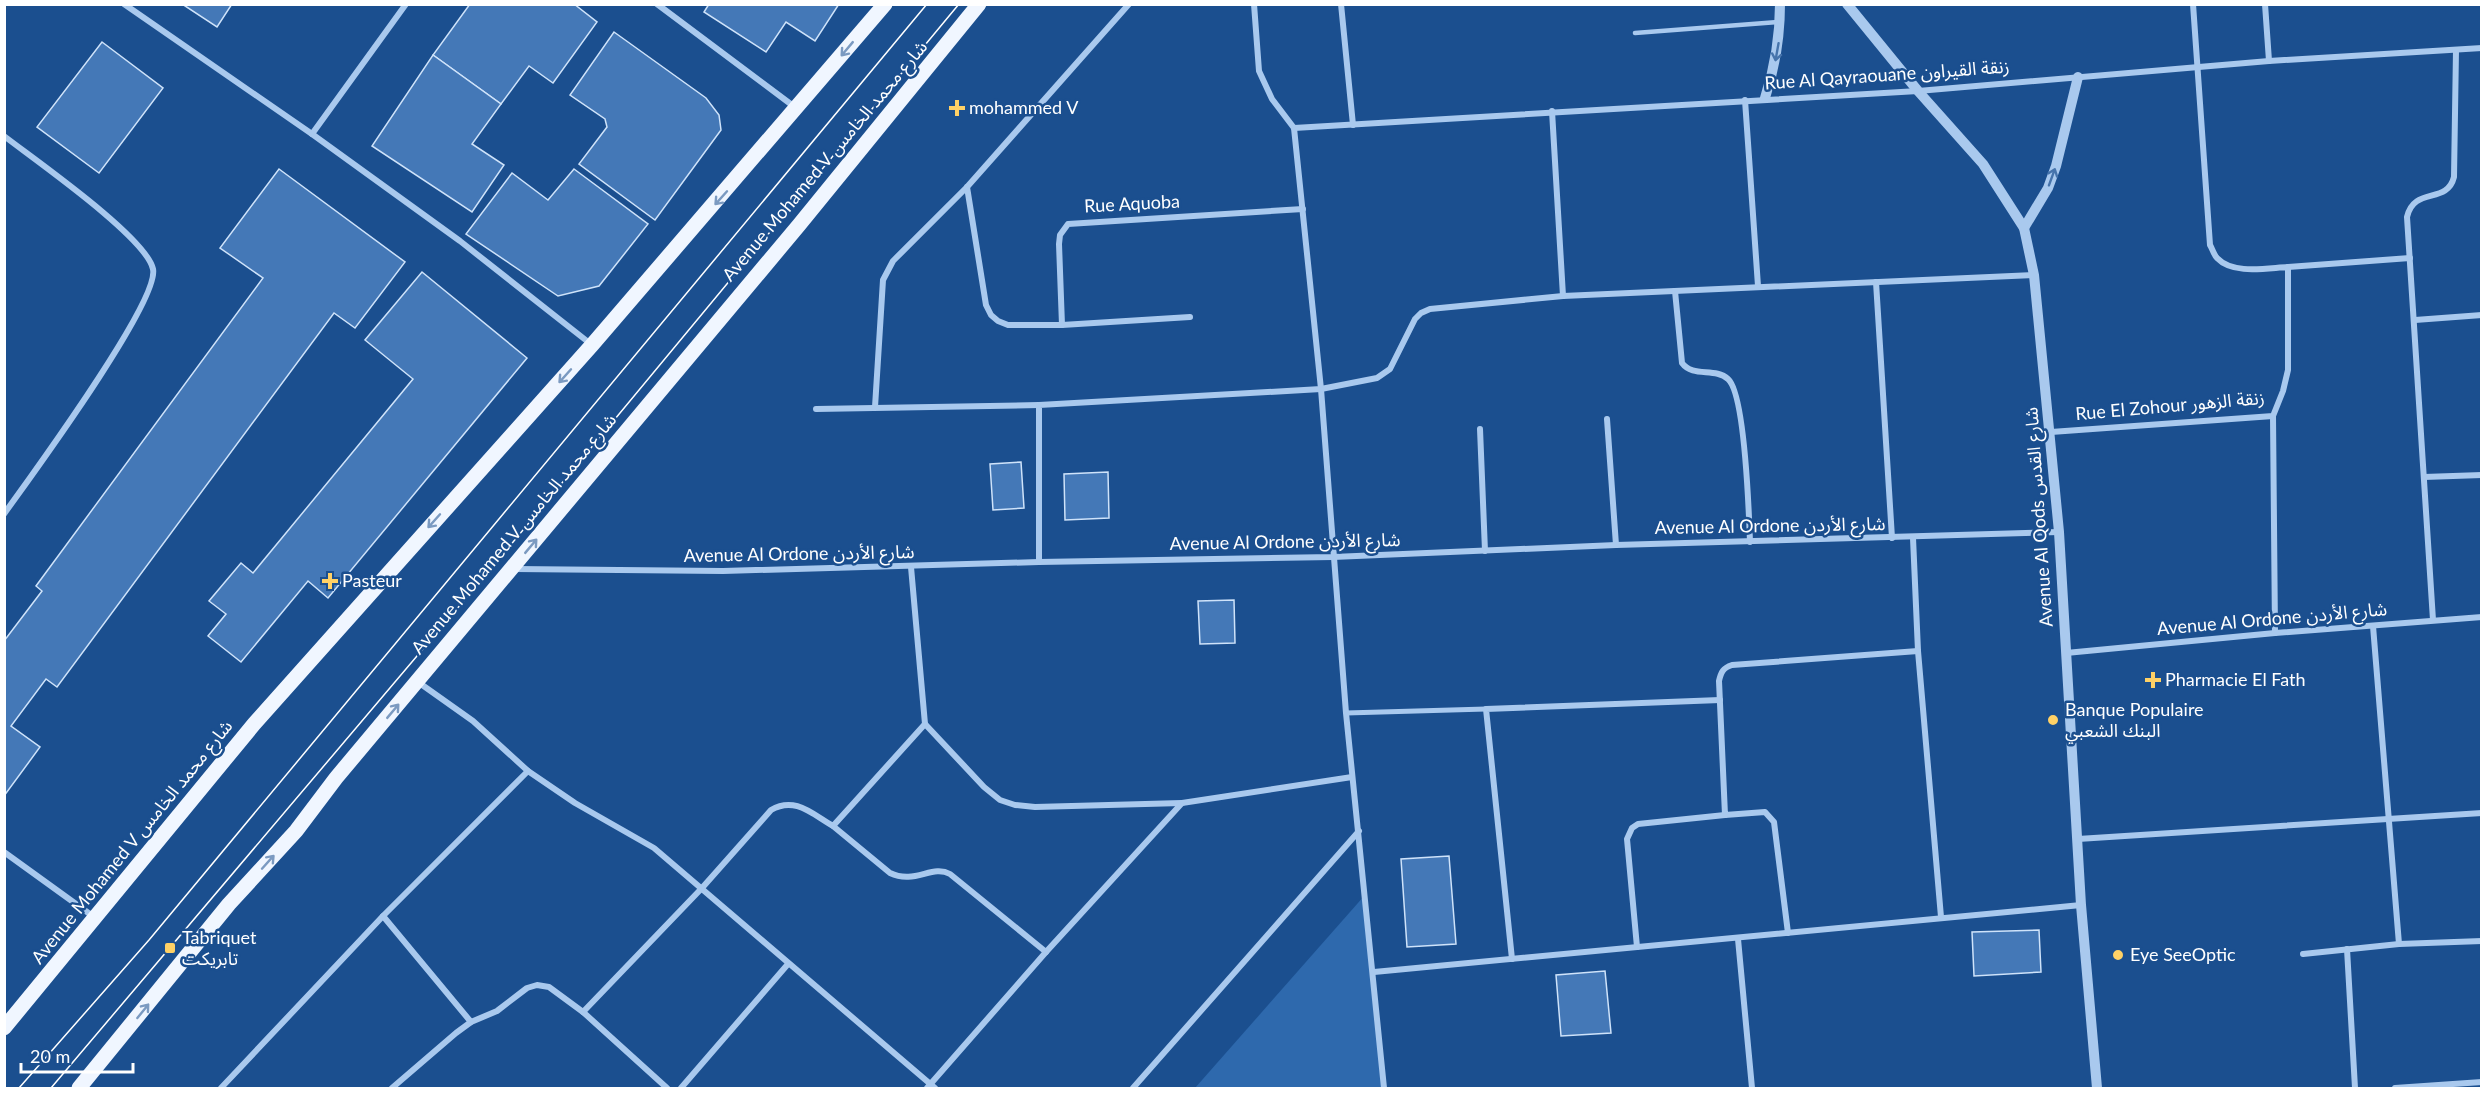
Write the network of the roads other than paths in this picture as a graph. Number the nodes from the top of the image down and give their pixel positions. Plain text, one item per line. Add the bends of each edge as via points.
1 (124, 4) edge
2 (405, 4) edge
3 (657, 4) edge
4 (885, 4) edge
5 (980, 4) edge
6 (1129, 4) edge
7 (1254, 4) edge
8 (1341, 4) edge
9 (1780, 4) edge
10 (1848, 4) edge
11 (2193, 4) edge
12 (2265, 4) edge
13 (1780, 22) junction
14 (1635, 33) dead end
15 (2481, 48) edge
16 (2456, 50) junction
17 (2269, 61) junction
18 (2198, 66) junction
19 (2078, 77) junction
20 (1918, 91) junction
21 (1765, 98) junction
22 (1744, 99) junction
23 (798, 109) junction
24 (1552, 111) junction
25 (1353, 125) junction
26 (1294, 128) junction
27 (312, 134) junction
28 (4, 136) edge
29 (967, 187) junction
30 (1303, 209) junction
31 (2024, 228) junction
32 (2410, 258) junction
33 (2288, 267) junction
34 (2034, 275) junction
35 (1876, 282) junction
36 (1758, 286) junction
37 (1674, 291) junction
38 (1563, 296) junction
39 (2481, 315) edge
40 (1190, 317) dead end
41 (2415, 320) junction
42 (1062, 325) junction
43 (592, 345) junction
44 (1321, 389) junction
45 (1039, 405) junction
46 (875, 407) junction
47 (816, 409) dead end
48 (2273, 416) junction
49 (1606, 419) dead end
50 (1480, 429) dead end
51 (2051, 432) junction
52 (2481, 475) edge
53 (2424, 477) junction
54 (4, 514) edge
55 (2058, 532) junction
56 (1892, 538) junction
57 (1913, 538) junction
58 (1750, 542) junction
59 (1616, 545) junction
60 (1485, 551) junction
61 (1333, 557) junction
62 (1039, 562) junction
63 (911, 567) junction
64 (512, 569) junction
65 (2481, 617) edge
66 (2433, 620) junction
67 (2373, 626) junction
68 (2275, 633) junction
69 (1918, 651) junction
70 (2065, 653) junction
71 (418, 682) junction
72 (1720, 700) junction
73 (1486, 709) junction
74 (1346, 713) junction
75 (925, 724) junction
76 (528, 771) junction
77 (1352, 777) junction
78 (1182, 803) junction
79 (2481, 813) edge
80 (1725, 814) junction
81 (2388, 818) junction
82 (833, 826) junction
83 (1359, 831) junction
84 (2078, 840) junction
85 (4, 852) edge
86 (702, 888) junction
87 (2081, 905) junction
88 (383, 916) junction
89 (94, 917) junction
90 (1941, 917) junction
91 (1788, 933) junction
92 (1738, 939) junction
93 (2481, 941) edge
94 (2399, 944) junction
95 (1637, 947) junction
96 (2347, 949) junction
97 (1046, 952) junction
98 (2303, 954) dead end
99 (1512, 958) junction
100 (788, 964) junction
101 (1374, 972) junction
102 (583, 1012) junction
103 (471, 1022) junction
104 (4, 1028) edge
105 (2481, 1082) edge
106 (931, 1087) edge
107 (79, 1089) edge
108 (221, 1089) edge
109 (392, 1089) edge
110 (667, 1089) edge
111 (681, 1089) edge
112 (1133, 1089) edge
113 (1384, 1089) edge
114 (1752, 1089) edge
115 (2097, 1089) edge
116 (2355, 1089) edge
117 (2395, 1089) edge

1 - 27 street
2 - 27 street
3 - 23 street
4 -> 23 main road, Avenue Mohamed V شارع محمد الخامس
64 -> 5 main road, Avenue Mohamed V شارع محمد الخامس
6 - 29 street
7 - 26 street via 1259,71 1272,99
8 - 25 street
9 - 13 street
10 - 20 street, Avenue Al Qods شارع القدس
11 - 18 street
12 - 17 street
13 - 14 lane
13 -> 21 street via 1774,72
15 - 16 street, Rue Al Qayraouane زنقة القيراون
16 - 17 street, Rue Al Qayraouane زنقة القيراون
16 - 32 street via 2454,177 2448,190 2422,197 2409,209
17 - 18 street, Rue Al Qayraouane زنقة القيراون
18 - 19 street, Rue Al Qayraouane زنقة القيراون
18 - 33 street via 2210,245 2217,258 2230,265 2246,269
19 - 20 street, Rue Al Qayraouane زنقة القيراون
31 -> 19 street via 2056,166
20 - 21 street, Rue Al Qayraouane زنقة القيراون
20 - 31 street, Avenue Al Qods شارع القدس via 1983,164
21 - 22 street, Rue Al Qayraouane زنقة القيراون
22 - 24 street, Rue Al Qayraouane زنقة القيراون
22 - 36 street
23 -> 43 main road, Avenue Mohamed V شارع محمد الخامس
24 - 25 street, Rue Al Qayraouane زنقة القيراون
24 - 38 street
25 - 26 street, Rue Al Qayraouane زنقة القيراون
26 - 30 street
27 - 43 street via 460,241
28 - 54 street via 125,230 145,254 154,278 135,319 75,415
29 - 42 street via 986,305 991,315 1008,325
29 - 46 street via 886,272
30 - 42 street, Rue Aquoba via 1068,224 1059,243
30 - 44 street
31 - 34 street, Avenue Al Qods شارع القدس
32 - 33 street
32 - 41 street
33 - 48 street, Rue El Zohour زنقة الزهور via 2288,370
34 - 35 street
34 - 51 street, Avenue Al Qods شارع القدس
35 - 36 street
35 - 56 street
36 - 37 street
37 - 38 street
37 - 58 street via 1682,363 1692,371 1730,379 1737,396
38 - 44 street via 1430,309 1415,319 1390,369 1377,378
39 - 41 street
40 - 42 street
41 - 53 street
43 -> 89 main road, Avenue Mohamed V شارع محمد الخامس via 254,724
44 - 45 street
44 - 61 street
45 - 46 street
45 - 62 street
46 - 47 street
48 - 51 street, Rue El Zohour زنقة الزهور
48 - 68 street
49 - 59 street
50 - 60 street
51 - 55 street, Avenue Al Qods شارع القدس
52 - 53 street
53 - 66 street
55 - 57 street, Avenue Al Ordone شارع الأردن
55 - 70 street, Avenue Al Qods شارع القدس
56 - 57 street, Avenue Al Ordone شارع الأردن
56 - 58 street, Avenue Al Ordone شارع الأردن
57 - 69 street
58 - 59 street, Avenue Al Ordone شارع الأردن
59 - 60 street, Avenue Al Ordone شارع الأردن
60 - 61 street, Avenue Al Ordone شارع الأردن
61 - 62 street, Avenue Al Ordone شارع الأردن
61 - 74 street
62 - 63 street, Avenue Al Ordone شارع الأردن
63 - 64 street, Avenue Al Ordone شارع الأردن via 723,572
63 - 75 street
64 - 71 main road, Avenue Mohamed V شارع محمد الخامس
65 - 66 street, Avenue Al Ordone شارع الأردن
66 - 67 street, Avenue Al Ordone شارع الأردن
67 - 68 street, Avenue Al Ordone شارع الأردن
67 - 81 street
68 - 70 street, Avenue Al Ordone شارع الأردن
69 - 72 street via 1732,665 1721,674
69 - 90 street
70 - 84 street, Avenue Al Qods شارع القدس
71 - 76 street via 473,721
107 -> 71 main road, Avenue Mohamed V شارع محمد الخامس via 229,904 296,831
72 - 73 street
72 - 80 street
73 - 74 street
73 - 99 street
74 - 77 street
75 - 78 street via 984,787 1000,800 1016,805
75 - 82 street
76 - 86 street via 654,848
76 - 88 street
77 - 78 street
77 - 83 street
78 - 97 street
79 - 81 street
80 - 91 street via 1765,812 1774,822
80 - 95 street via 1638,824 1632,828 1627,840
81 - 84 street
81 - 94 street
82 - 86 street via 801,807 779,805
82 - 97 street via 899,877 939,871 950,874
83 - 101 street
83 - 112 street
84 - 87 street, Avenue Al Qods شارع القدس
85 - 89 street
86 - 100 street
86 - 102 street
87 - 90 street
87 - 115 street, Avenue Al Qods شارع القدس
88 - 103 street
88 - 108 street
89 - 104 main road, Avenue Mohamed V شارع محمد الخامس
90 - 91 street
91 - 92 street
92 - 95 street
92 - 114 street
93 - 94 street
94 - 96 street
95 - 99 street
96 - 98 street
96 - 116 street
97 - 106 street
99 - 101 street
100 - 106 street
100 - 111 street
101 - 113 street
102 - 103 street via 549,987 537,985
102 - 110 street
103 - 109 street
105 - 117 street

